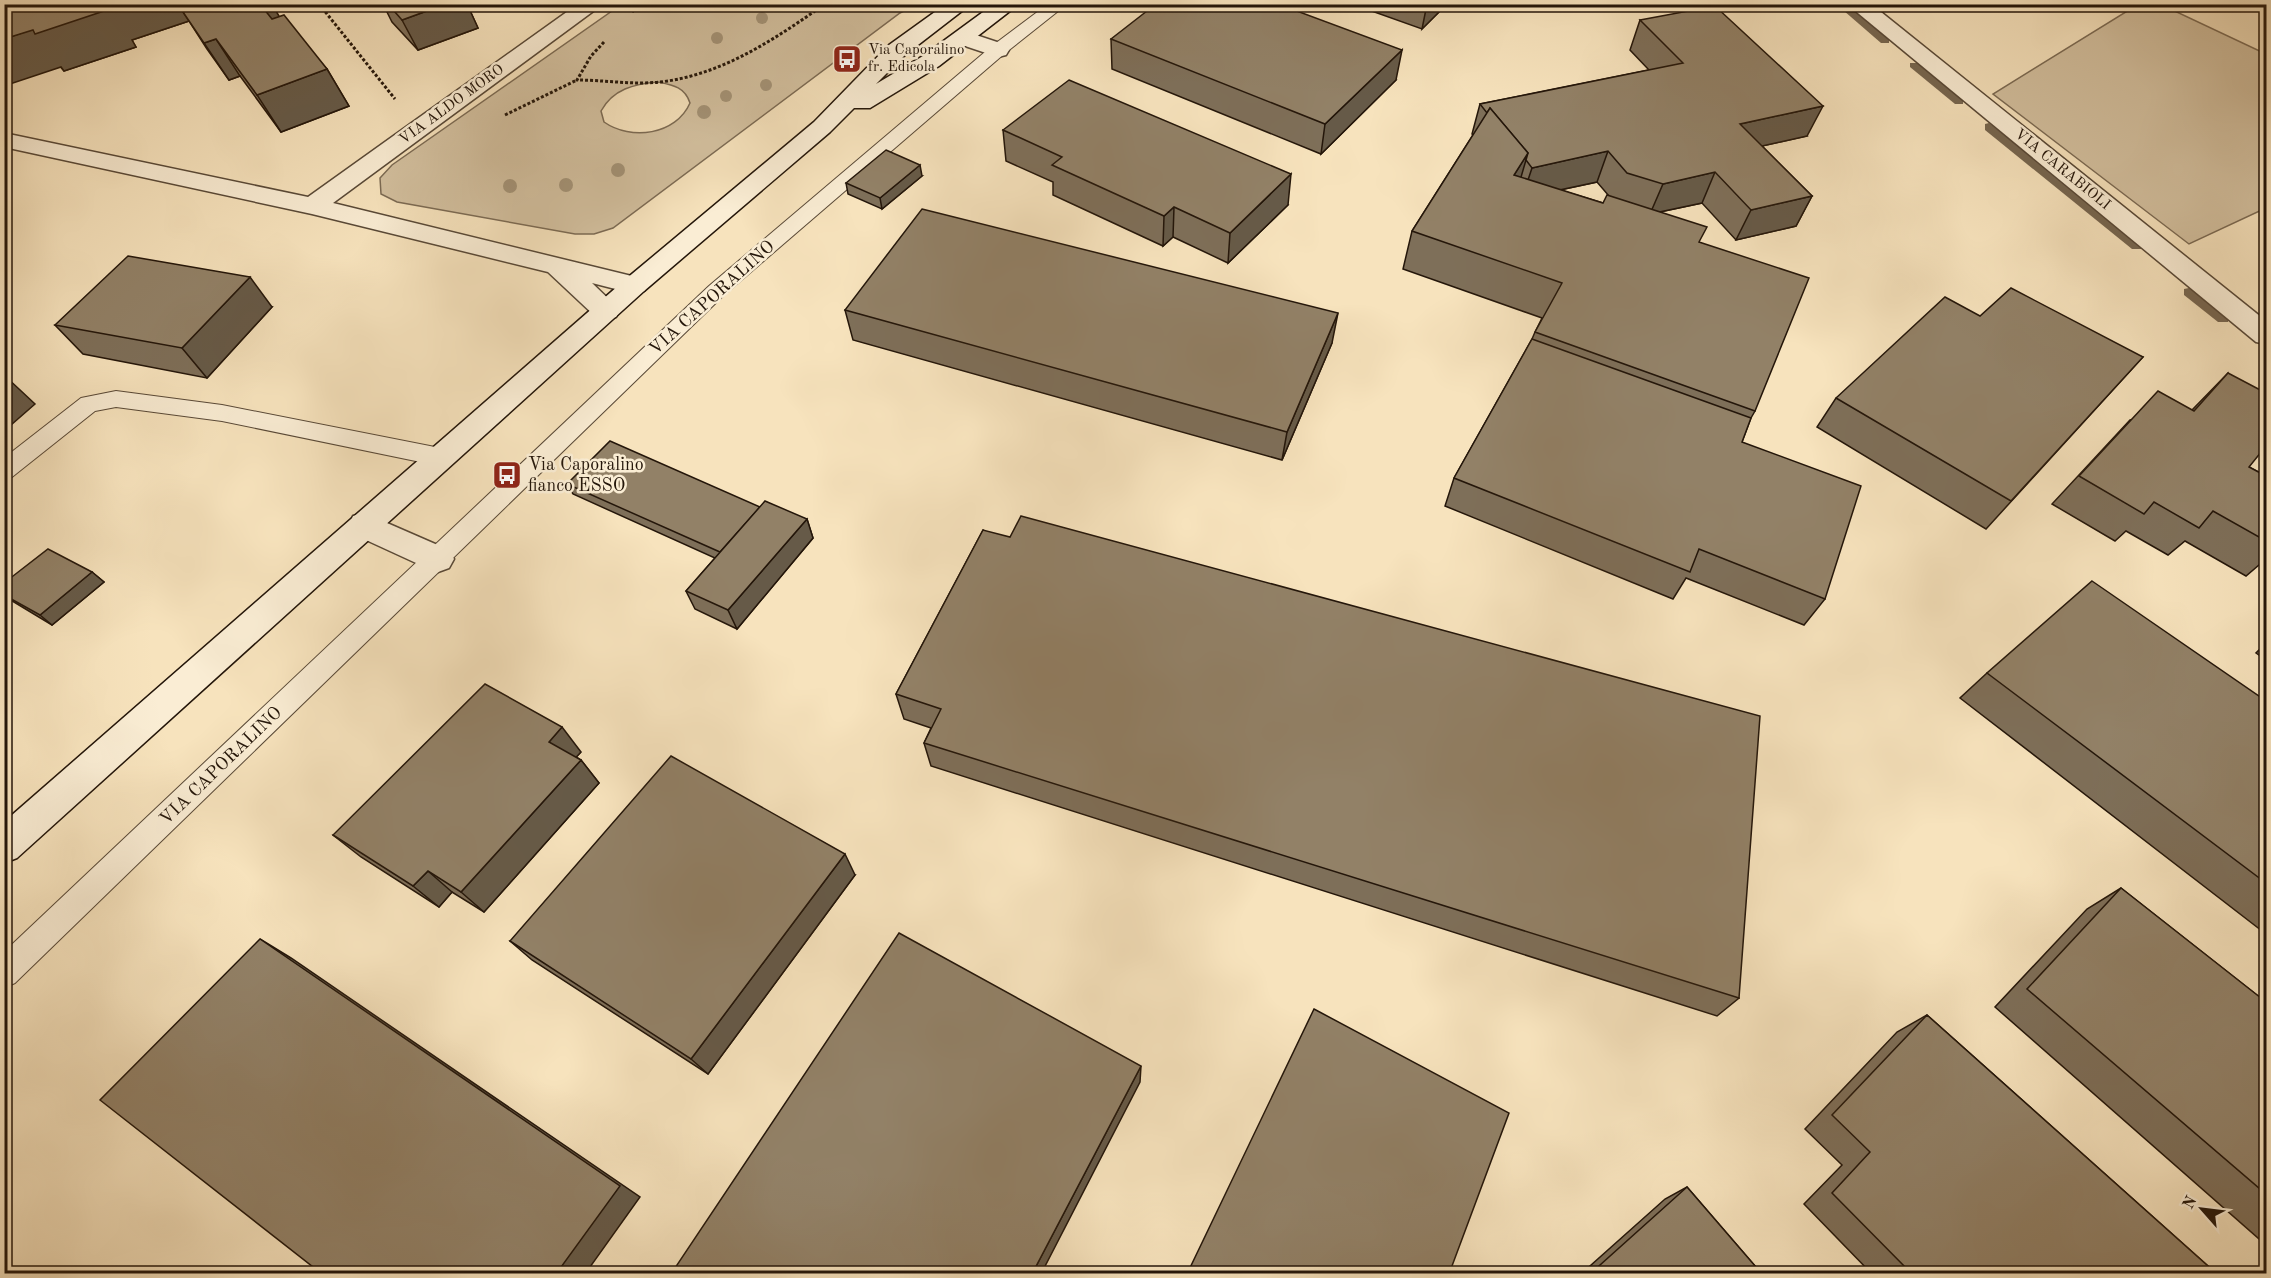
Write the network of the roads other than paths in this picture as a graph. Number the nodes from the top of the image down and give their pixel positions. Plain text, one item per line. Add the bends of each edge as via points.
1 (593, 4) edge
2 (961, 4) edge
3 (1010, 4) edge
4 (1059, 4) edge
5 (1857, 4) edge
6 (964, 38) junction
7 (998, 50) junction
8 (822, 127) junction
9 (4, 140) edge
10 (312, 206) junction
11 (555, 265) junction
12 (635, 285) junction
13 (606, 310) junction
14 (2266, 335) edge
15 (440, 457) junction
16 (4, 471) edge
17 (364, 525) junction
18 (438, 559) junction
19 (4, 846) edge
20 (4, 973) edge

1 - 10 street, VIA ALDO MORO
2 - 8 street via 897,50
3 - 6 street
4 - 7 lane, VIA CAPORALINO
5 - 14 street, VIA CARABIOLI
6 - 7 street
6 - 8 street
7 - 18 lane, VIA CAPORALINO via 716,291
8 - 12 street
9 - 10 street
10 - 11 street
11 - 12 street
11 - 13 street
12 - 13 street
13 - 15 street
15 - 16 lane via 222,413 116,399 89,404
15 - 17 street
17 - 18 street
17 - 19 street
18 - 20 lane, VIA CAPORALINO

